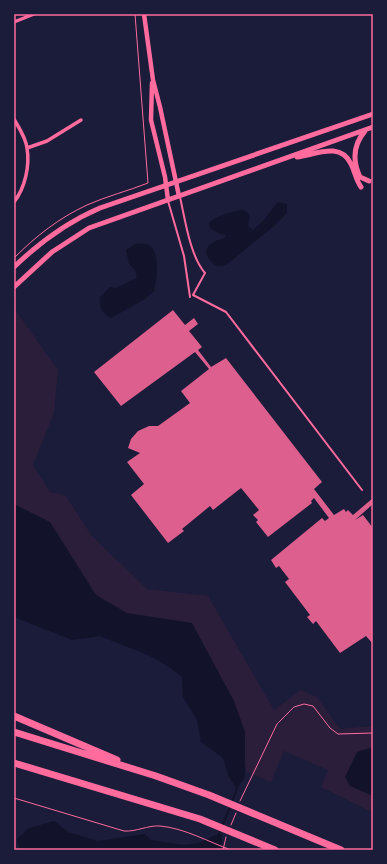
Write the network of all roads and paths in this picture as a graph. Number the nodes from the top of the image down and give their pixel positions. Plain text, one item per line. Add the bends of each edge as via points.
1 (34, 14) edge
2 (135, 14) edge
3 (144, 14) edge
4 (14, 22) edge
5 (153, 80) junction
6 (373, 114) edge
7 (14, 119) edge
8 (81, 120) dead end
9 (373, 127) edge
10 (367, 130) junction
11 (27, 148) junction
12 (290, 157) junction
13 (177, 181) junction
14 (369, 181) dead end
15 (148, 183) dead end
16 (166, 185) junction
17 (361, 187) dead end
18 (179, 196) junction
19 (168, 200) junction
20 (14, 202) edge
21 (14, 267) edge
22 (14, 287) edge
23 (190, 297) dead end
24 (362, 490) dead end
25 (14, 716) edge
26 (14, 732) edge
27 (373, 733) edge
28 (14, 763) edge
29 (156, 776) junction
30 (14, 798) edge
31 (240, 802) dead end
32 (237, 809) dead end
33 (340, 849) edge
34 (223, 850) edge
35 (230, 850) edge
36 (275, 850) edge

1 - 4 street
2 - 15 path
3 - 5 street
5 - 13 street
5 - 16 street via 151,120
6 - 13 main road
7 - 11 street
8 - 11 street via 47,141
9 - 10 main road
10 - 12 main road
10 - 14 main road via 357,143 354,155 360,177
11 - 20 street via 27,169 23,186
12 - 17 main road via 311,156 329,150 338,152 350,162
12 - 18 main road
13 - 16 main road
13 - 18 street
16 - 19 street
16 - 21 main road via 76,219 45,239
18 - 19 main road
18 - 24 lane via 193,248 200,268 205,274 193,295 226,312
19 - 22 main road via 110,219 82,232 45,258
19 - 23 lane via 184,256
25 - 29 highway
26 - 29 highway
27 - 31 path via 338,734 313,706 304,704 294,707 277,724
28 - 36 highway via 200,819
29 - 33 highway via 250,810
30 - 35 path via 124,831 160,826
32 - 34 path

